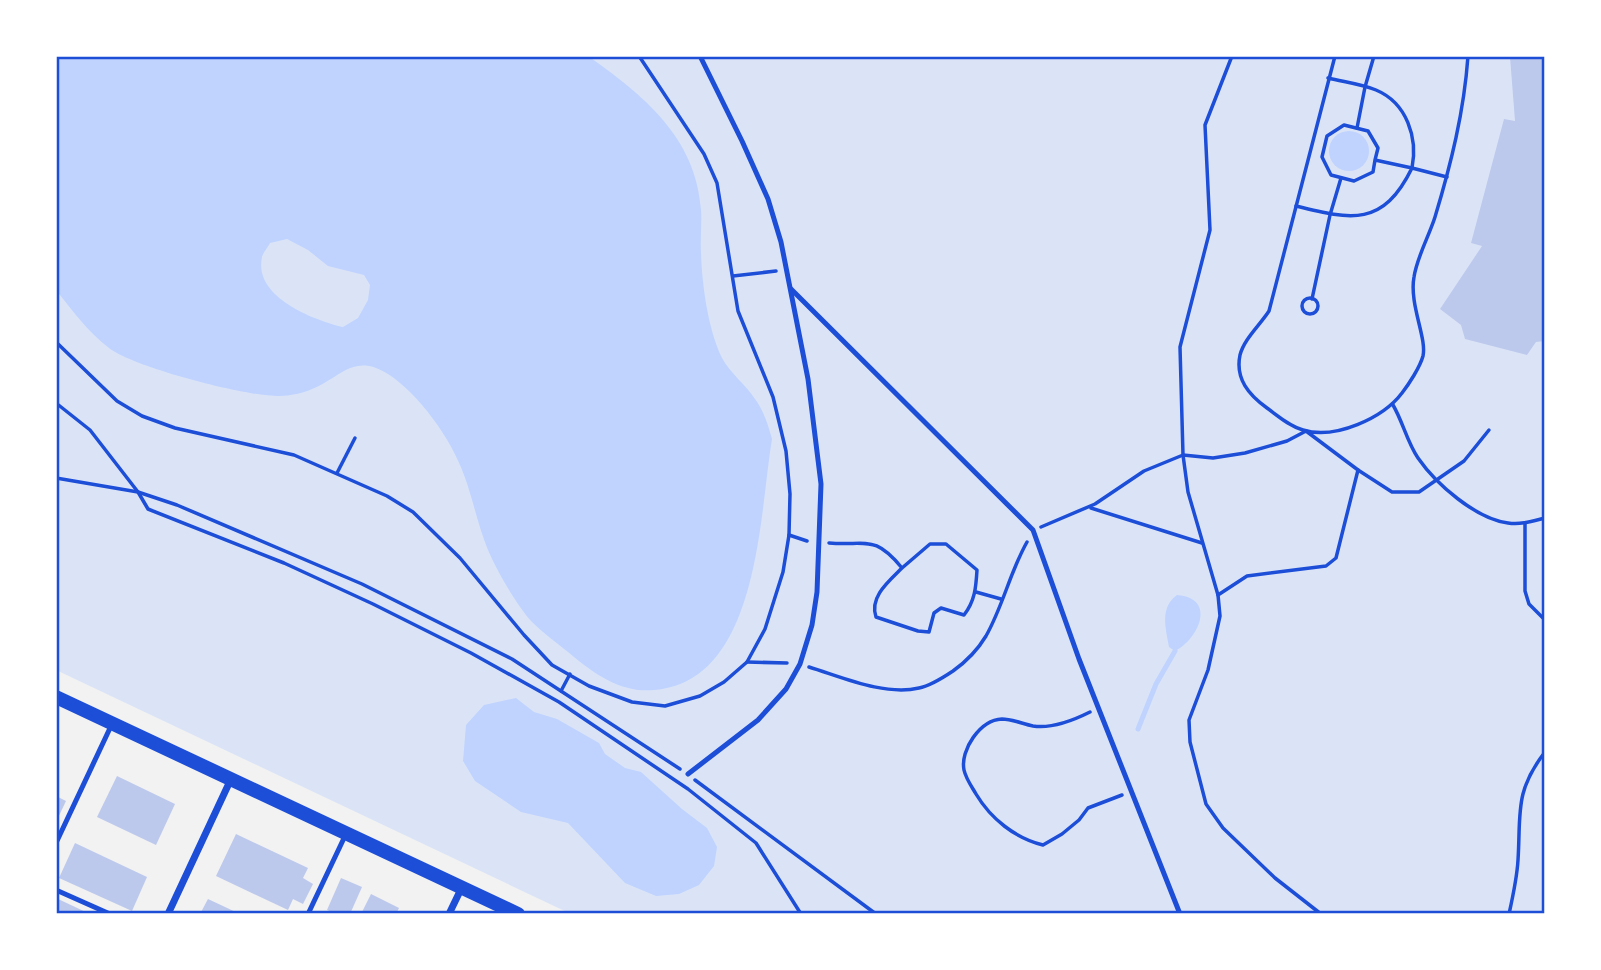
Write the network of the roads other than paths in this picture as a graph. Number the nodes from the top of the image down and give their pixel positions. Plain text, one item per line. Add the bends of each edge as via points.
1 (699, 56) edge
2 (791, 289) junction
3 (56, 696) edge
4 (112, 723) junction
5 (688, 775) road end
6 (231, 779) junction
7 (346, 833) junction
8 (56, 844) edge
9 (462, 887) junction
10 (56, 890) edge
11 (110, 914) edge
12 (167, 914) edge
13 (308, 914) edge
14 (449, 914) edge
15 (518, 914) edge
16 (1180, 914) edge

1 - 2 lane via 768,199
2 - 5 lane via 821,484 812,625 786,690 758,720
2 - 16 lane via 1033,530
3 - 4 main road
4 - 6 main road
4 - 8 lane
6 - 7 main road
6 - 12 street
7 - 9 main road
7 - 13 lane
9 - 14 street
9 - 15 main road
10 - 11 lane

